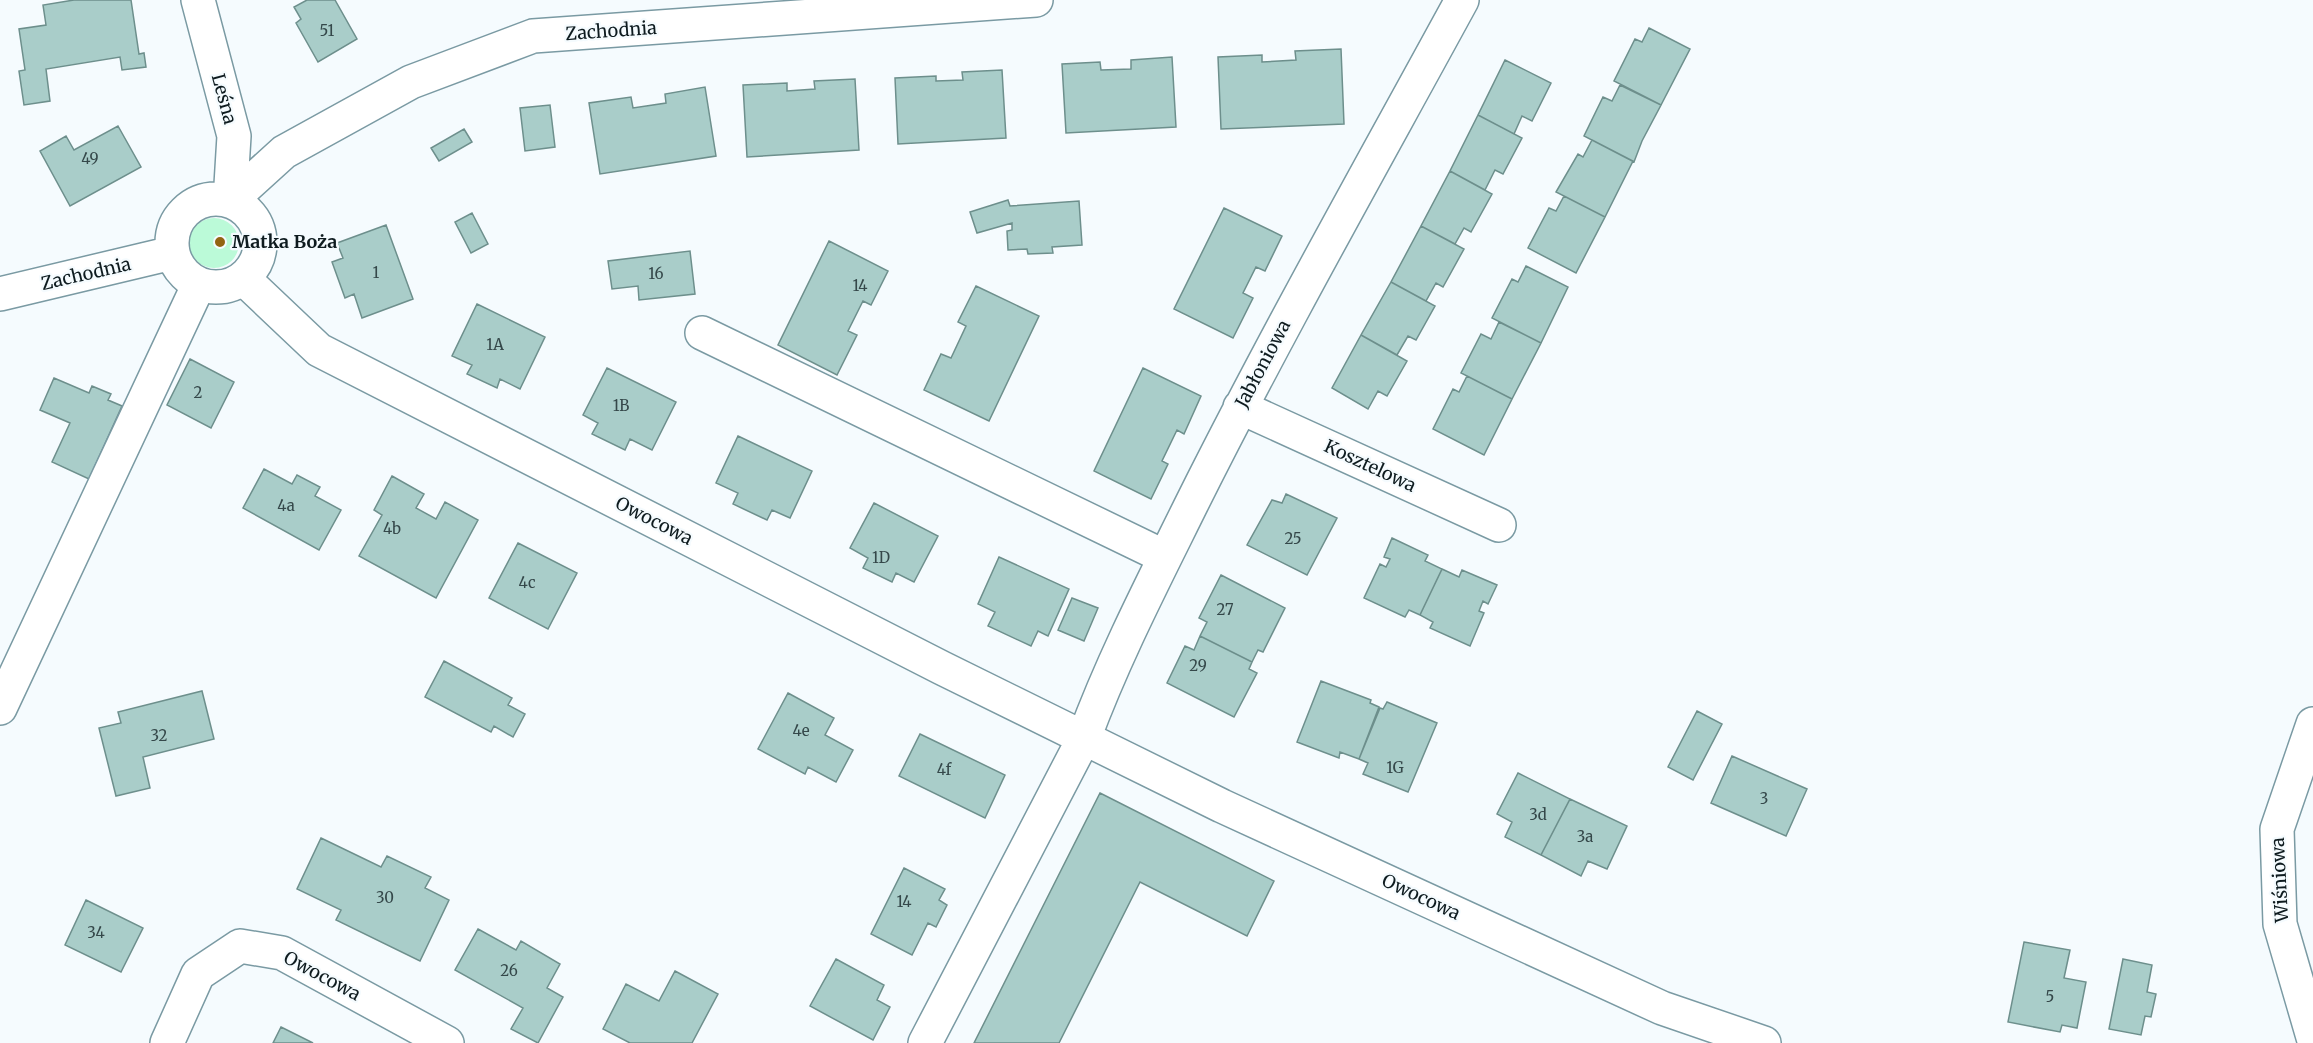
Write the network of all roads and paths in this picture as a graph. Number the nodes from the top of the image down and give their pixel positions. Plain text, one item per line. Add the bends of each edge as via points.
1 (198, 0) edge
2 (1036, 0) edge
3 (1462, 0) edge
4 (230, 201) junction
5 (172, 253) junction
6 (243, 278) junction
7 (199, 284) junction
8 (0, 294) edge
9 (702, 333) dead end
10 (1240, 406) junction
11 (1499, 525) dead end
12 (1165, 557) junction
13 (0, 708) edge
14 (2313, 724) edge
15 (1084, 738) junction
16 (2313, 1037) edge
17 (167, 1043) edge
18 (447, 1043) edge
19 (925, 1043) edge
20 (1764, 1043) edge

1 - 4 street, Leśna via 234,136
2 - 4 street, Zachodnia via 533,36 411,82 284,152
3 - 10 street, Jabłoniowa
4 - 5 street via 217,199 191,206 175,226
4 - 6 street via 251,217 260,242 258,256
5 - 7 street via 177,266
5 - 8 street, Zachodnia
6 - 7 street via 222,287
6 - 15 street, Owocowa via 319,350
7 - 13 street
9 - 12 street
10 - 11 street, Kosztelowa
10 - 12 street, Jabłoniowa
12 - 15 street, Jabłoniowa
14 - 16 street, Wiśniowa via 2277,829 2280,924
15 - 19 street
15 - 20 street, Owocowa via 1222,806 1662,1008
17 - 18 street, Owocowa via 198,974 240,946 282,953

